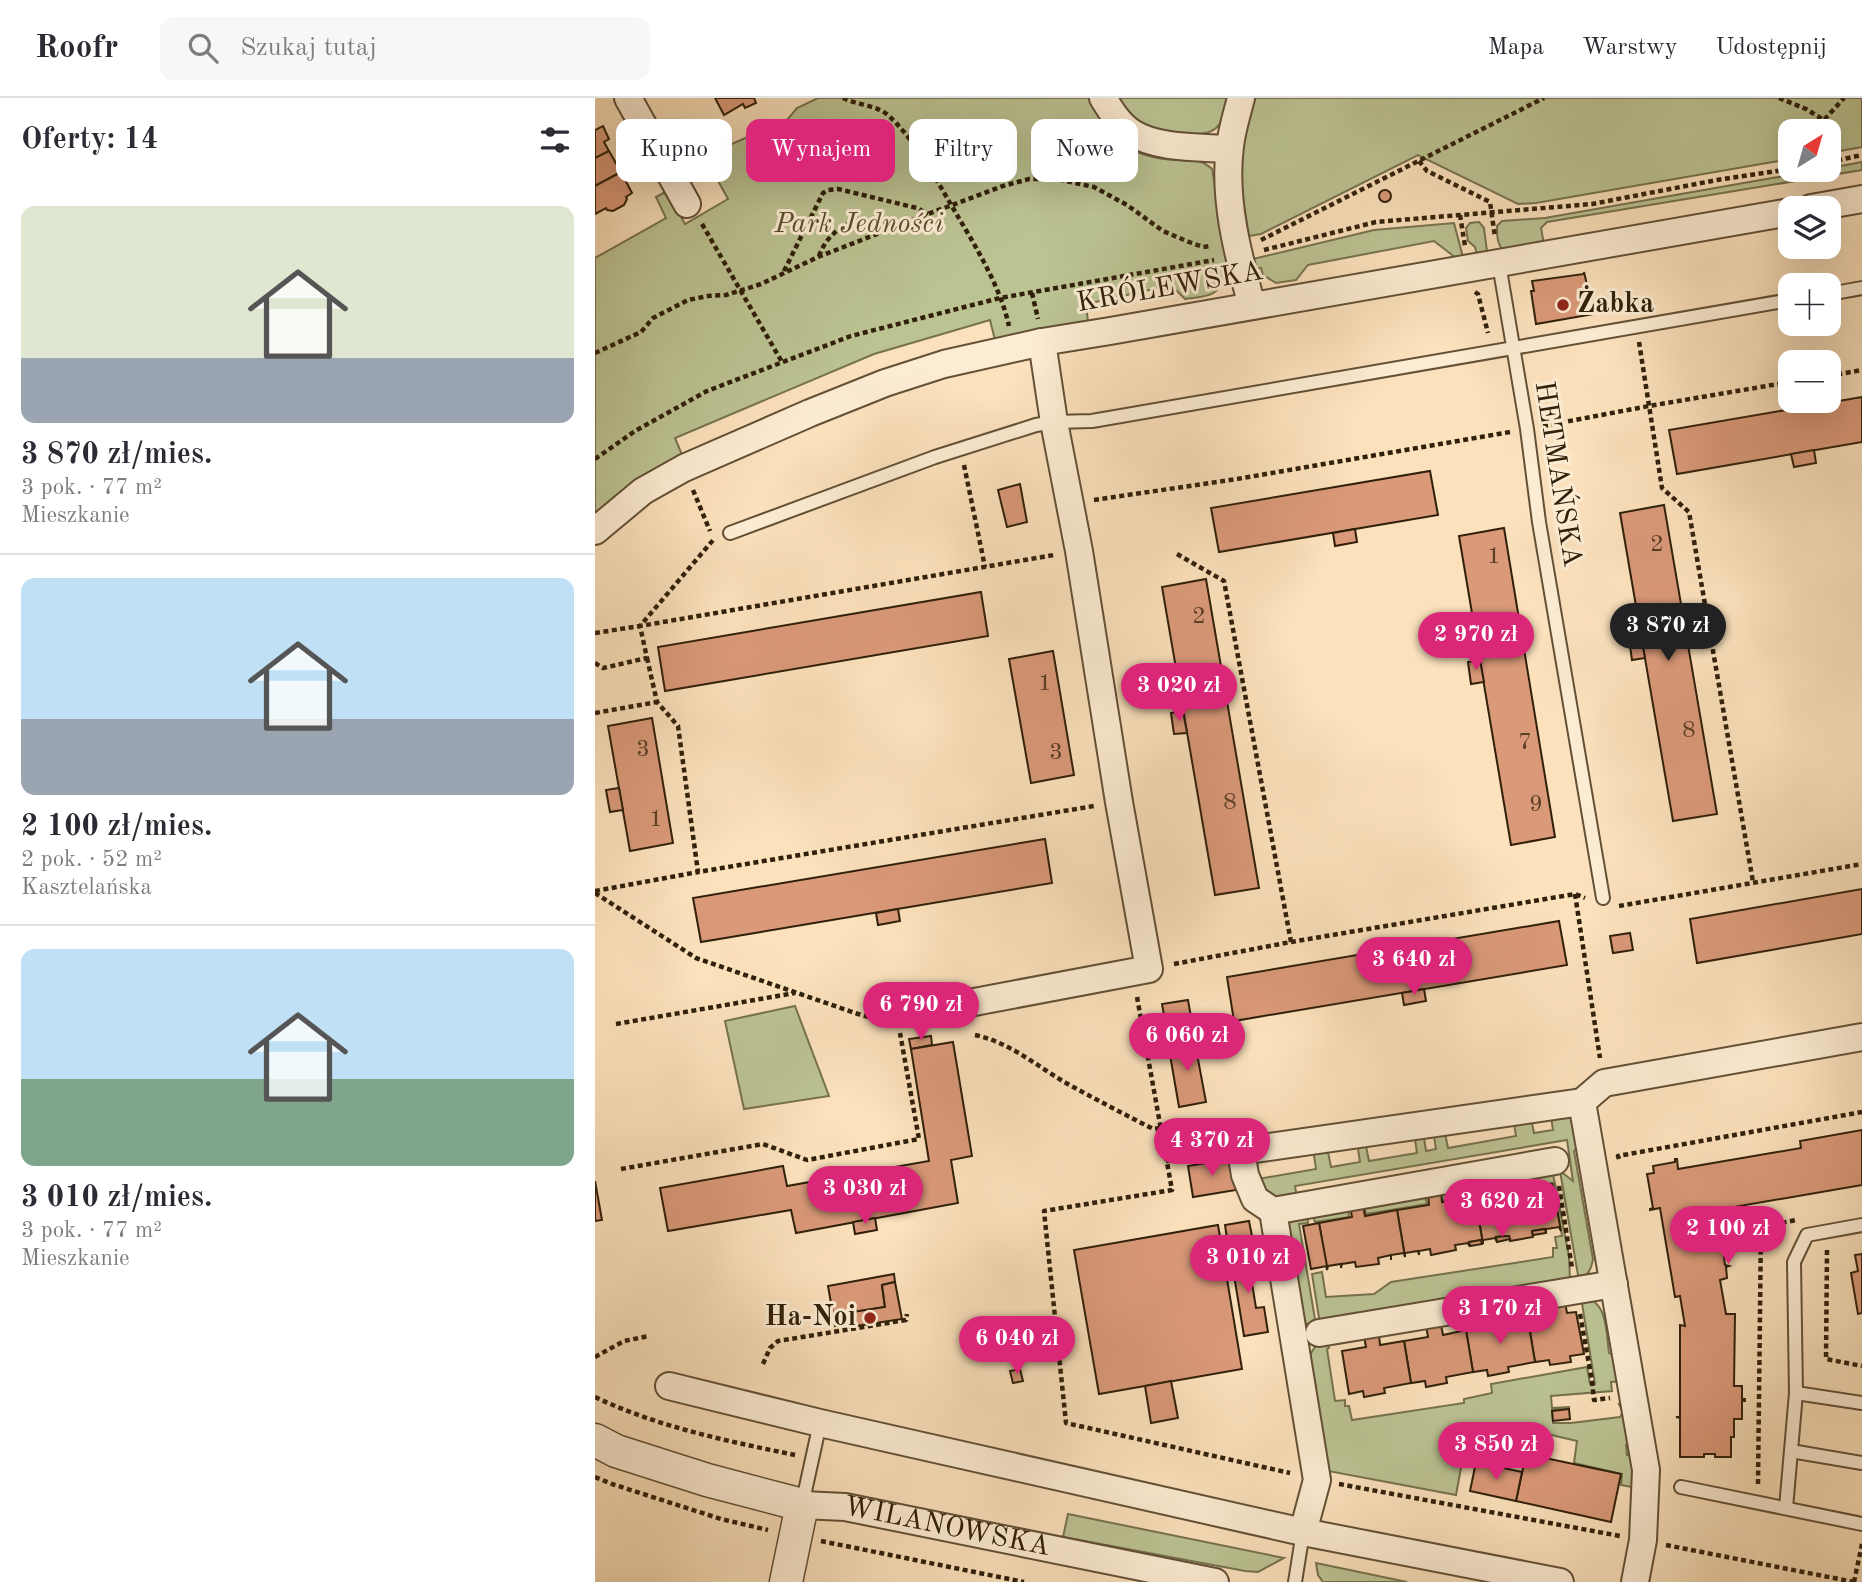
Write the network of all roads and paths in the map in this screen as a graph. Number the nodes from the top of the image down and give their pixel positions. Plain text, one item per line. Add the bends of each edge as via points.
1 (628, 98) edge
2 (843, 98) edge
3 (1103, 98) edge
4 (1241, 98) edge
5 (1544, 98) edge
6 (1780, 98) edge
7 (1844, 98) edge
8 (1822, 119) edge
9 (1825, 119) edge
10 (1229, 149) junction
11 (1862, 155) edge
12 (1841, 159) edge
13 (1419, 162) junction
14 (1778, 171) edge
15 (1862, 200) edge
16 (1841, 203) edge
17 (687, 204) joint
18 (951, 205) junction
19 (928, 214) junction
20 (1491, 214) junction
21 (1778, 214) edge
22 (887, 231) junction
23 (1238, 251) junction
24 (818, 257) junction
25 (1499, 264) junction
26 (784, 272) junction
27 (1862, 288) edge
28 (740, 290) junction
29 (1841, 291) edge
30 (1000, 298) junction
31 (1778, 302) edge
32 (1252, 306) junction
33 (1636, 328) junction
34 (1042, 342) junction
35 (1014, 348) junction
36 (1513, 348) junction
37 (595, 353) edge
38 (782, 362) junction
39 (1862, 370) edge
40 (1841, 374) edge
41 (1778, 384) edge
42 (1649, 406) junction
43 (1055, 422) junction
44 (1527, 429) junction
45 (961, 449) junction
46 (595, 460) edge
47 (684, 468) junction
48 (1070, 503) junction
49 (595, 531) edge
50 (730, 533) dead end
51 (1079, 551) junction
52 (1177, 554) dead end
53 (985, 567) junction
54 (640, 626) junction
55 (595, 633) edge
56 (647, 658) junction
57 (595, 663) edge
58 (657, 702) junction
59 (595, 713) edge
60 (1119, 802) junction
61 (1862, 864) edge
62 (698, 872) junction
63 (1753, 883) junction
64 (595, 892) edge
65 (1575, 894) junction
66 (1599, 901) joint
67 (1618, 906) dead end
68 (1291, 942) junction
69 (1141, 970) junction
70 (796, 993) junction
71 (969, 1003) joint
72 (899, 1015) junction
73 (616, 1024) dead end
74 (975, 1035) dead end
75 (1862, 1037) edge
76 (1604, 1083) junction
77 (1582, 1102) junction
78 (1862, 1112) edge
79 (1160, 1128) junction
80 (1241, 1151) junction
81 (1165, 1161) junction
82 (1555, 1161) dead end
83 (1621, 1168) dead end
84 (621, 1169) dead end
85 (1273, 1211) junction
86 (1807, 1218) dead end
87 (1862, 1225) edge
88 (1761, 1226) junction
89 (1714, 1229) dead end
90 (1827, 1231) junction
91 (1614, 1284) junction
92 (907, 1314) dead end
93 (1319, 1334) dead end
94 (649, 1336) dead end
95 (595, 1357) edge
96 (763, 1364) dead end
97 (1862, 1366) edge
98 (669, 1386) dead end
99 (1796, 1392) junction
100 (595, 1397) edge
101 (1862, 1403) edge
102 (820, 1423) junction
103 (595, 1440) edge
104 (1791, 1451) junction
105 (812, 1458) junction
106 (1862, 1463) edge
107 (595, 1477) edge
108 (1317, 1480) junction
109 (1681, 1487) dead end
110 (1758, 1490) dead end
111 (802, 1505) junction
112 (1786, 1508) junction
113 (1862, 1524) edge
114 (756, 1527) dead end
115 (1303, 1532) junction
116 (796, 1536) junction
117 (1643, 1541) junction
118 (1862, 1544) edge
119 (786, 1582) edge
120 (1024, 1582) edge
121 (1215, 1582) edge
122 (1295, 1582) edge
123 (1560, 1582) edge
124 (1635, 1582) edge
125 (1854, 1582) edge

1 - 17 street
2 - 18 path via 886,113 936,177
3 - 10 street via 1120,123 1152,142
4 - 10 street
5 - 13 path
6 - 8 path
7 - 9 path
10 - 23 street via 1230,209
11 - 12 path
13 - 20 path via 1427,171 1490,202
13 - 23 path
14 - 20 path via 1592,204
15 - 16 street
17 - 28 path
18 - 19 path
18 - 23 path via 1029,179 1057,179 1114,196 1182,240
18 - 30 path
19 - 22 path
19 - 26 path via 828,190 814,207
20 - 23 path via 1376,222
21 - 25 street, KRÓLEWSKA
22 - 24 path
22 - 24 path via 870,223 842,226
23 - 30 path
23 - 32 street
24 - 26 path
25 - 32 street, KRÓLEWSKA
25 - 36 lane, HETMAŃSKA
26 - 28 path
27 - 29 lane
28 - 37 path via 688,300 653,317 641,332
28 - 38 path
30 - 35 path
30 - 38 path via 851,336
31 - 33 lane
32 - 34 street, KRÓLEWSKA
33 - 36 lane
33 - 42 path
34 - 35 street, KRÓLEWSKA
34 - 43 street
35 - 47 street, KRÓLEWSKA via 885,383
36 - 43 lane via 1092,421
36 - 44 lane, HETMAŃSKA
38 - 46 path via 707,391 635,431
39 - 40 path
41 - 42 path
42 - 44 path
42 - 63 path via 1662,488 1689,512
43 - 45 lane
43 - 48 street
44 - 48 path
44 - 66 lane, HETMAŃSKA
45 - 50 lane
45 - 53 path
47 - 49 street, KRÓLEWSKA via 643,491
47 - 54 path via 714,540
48 - 51 street
51 - 53 path
51 - 60 street
52 - 68 path via 1224,581
53 - 54 path
54 - 55 path
54 - 56 path
56 - 57 path via 603,668
56 - 58 path
58 - 59 path
58 - 62 path via 678,726
60 - 62 path
60 - 69 street
61 - 63 path
62 - 64 path
63 - 67 path
64 - 70 path via 696,958
65 - 66 path
65 - 68 path
65 - 76 path
68 - 69 path
69 - 71 street
69 - 79 path
70 - 72 path via 872,1018
70 - 73 path
71 - 72 lane
72 - 84 path via 919,1139 807,1160 763,1144
74 - 79 path via 1015,1051 1153,1129
75 - 76 street
76 - 77 street
77 - 80 street
77 - 91 street
78 - 83 path via 1618,1156
79 - 81 path
80 - 81 path
80 - 85 street via 1255,1199
81 - 108 path via 1172,1190 1044,1211 1066,1423
82 - 85 street
85 - 108 street
86 - 88 path
87 - 90 lane
88 - 89 path
88 - 110 path
90 - 97 path via 1826,1359
90 - 99 lane via 1807,1235 1794,1262
91 - 93 street
91 - 117 street via 1646,1470
92 - 96 path via 906,1320 778,1341
94 - 95 path via 624,1341
98 - 102 street
99 - 101 lane
99 - 104 lane
100 - 105 path via 714,1438
102 - 105 lane
102 - 115 street
103 - 111 street, WILANOWSKA via 707,1480
104 - 106 lane
104 - 112 lane
105 - 111 lane
107 - 114 path
108 - 115 street
108 - 117 path
109 - 112 lane
111 - 116 street, WILANOWSKA
111 - 121 street, WILANOWSKA via 845,1507
112 - 113 lane
115 - 122 lane
115 - 123 street
116 - 119 street, WILANOWSKA
116 - 120 path
117 - 124 street
117 - 125 path
118 - 125 path

